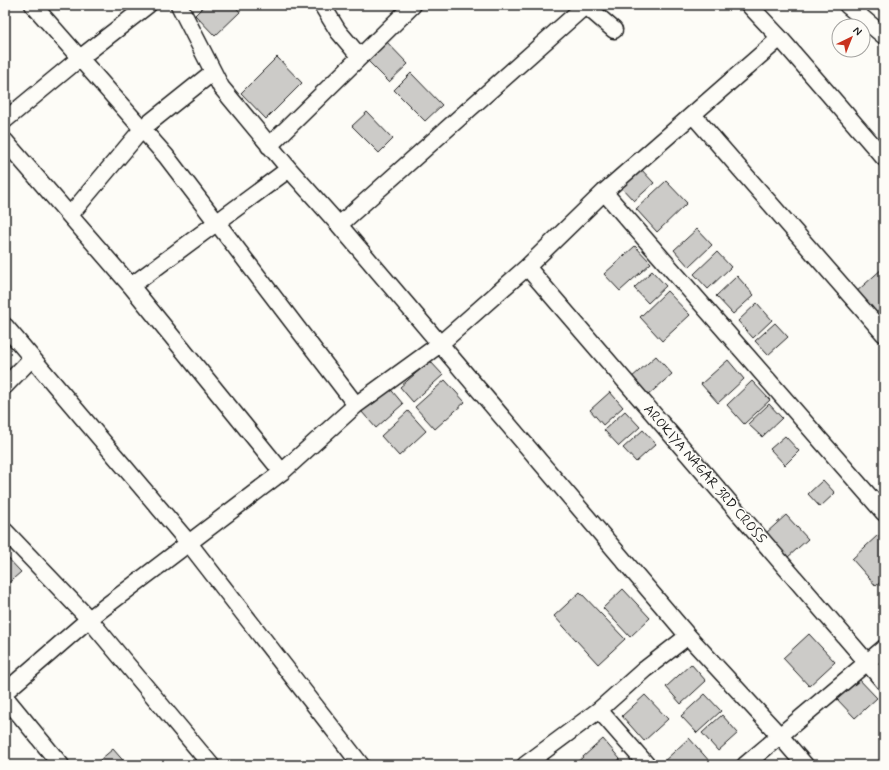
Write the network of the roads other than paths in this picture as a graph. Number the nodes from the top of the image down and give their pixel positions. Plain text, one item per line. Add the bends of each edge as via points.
1 (33, 5) edge
2 (148, 5) edge
3 (179, 5) edge
4 (322, 5) edge
5 (414, 5) edge
6 (585, 5) edge
7 (749, 5) edge
8 (847, 5) edge
9 (614, 30) dead end
10 (884, 36) edge
11 (780, 38) junction
12 (360, 57) junction
13 (80, 58) junction
14 (213, 72) junction
15 (693, 115) junction
16 (5, 120) edge
17 (143, 128) junction
18 (5, 141) edge
19 (270, 146) junction
20 (884, 158) edge
21 (289, 169) junction
22 (604, 192) junction
23 (70, 215) junction
24 (217, 221) junction
25 (339, 225) junction
26 (527, 267) junction
27 (131, 286) junction
28 (5, 326) edge
29 (884, 334) edge
30 (440, 344) junction
31 (32, 358) junction
32 (5, 386) edge
33 (356, 405) junction
34 (282, 472) junction
35 (884, 513) edge
36 (5, 531) edge
37 (188, 542) junction
38 (89, 619) junction
39 (688, 636) junction
40 (884, 648) edge
41 (867, 662) junction
42 (884, 682) edge
43 (5, 692) edge
44 (5, 697) edge
45 (599, 710) junction
46 (780, 736) junction
47 (61, 765) edge
48 (211, 765) edge
49 (361, 765) edge
50 (525, 765) edge
51 (647, 765) edge
52 (745, 765) edge
53 (805, 765) edge

1 - 13 street
2 - 13 street
3 - 14 street
4 - 12 street via 338,31
5 - 12 street
6 - 9 street
6 - 25 street
7 - 11 street
8 - 10 street
11 - 15 street
11 - 20 street
12 - 19 street
13 - 16 street
13 - 17 street
14 - 17 street
14 - 19 street via 220,87
15 - 22 street
15 - 29 street
17 - 23 street
17 - 24 street
18 - 23 street
19 - 21 street
21 - 24 street
21 - 25 street
22 - 26 street
22 - 35 street
23 - 27 street
24 - 27 street
24 - 33 street
25 - 30 street
26 - 30 street
26 - 41 street, AROKIYA NAGAR 3RD CROSS
27 - 34 street
28 - 31 street
30 - 33 street
30 - 39 street
31 - 32 street
31 - 37 street
33 - 34 street
34 - 37 street
36 - 38 street
37 - 38 street
37 - 49 street
38 - 43 street
38 - 48 street
39 - 45 street
39 - 46 street
40 - 41 street
41 - 42 street, AROKIYA NAGAR 3RD CROSS
41 - 46 street
44 - 47 street
45 - 50 street
45 - 51 street
46 - 52 street
46 - 53 street

